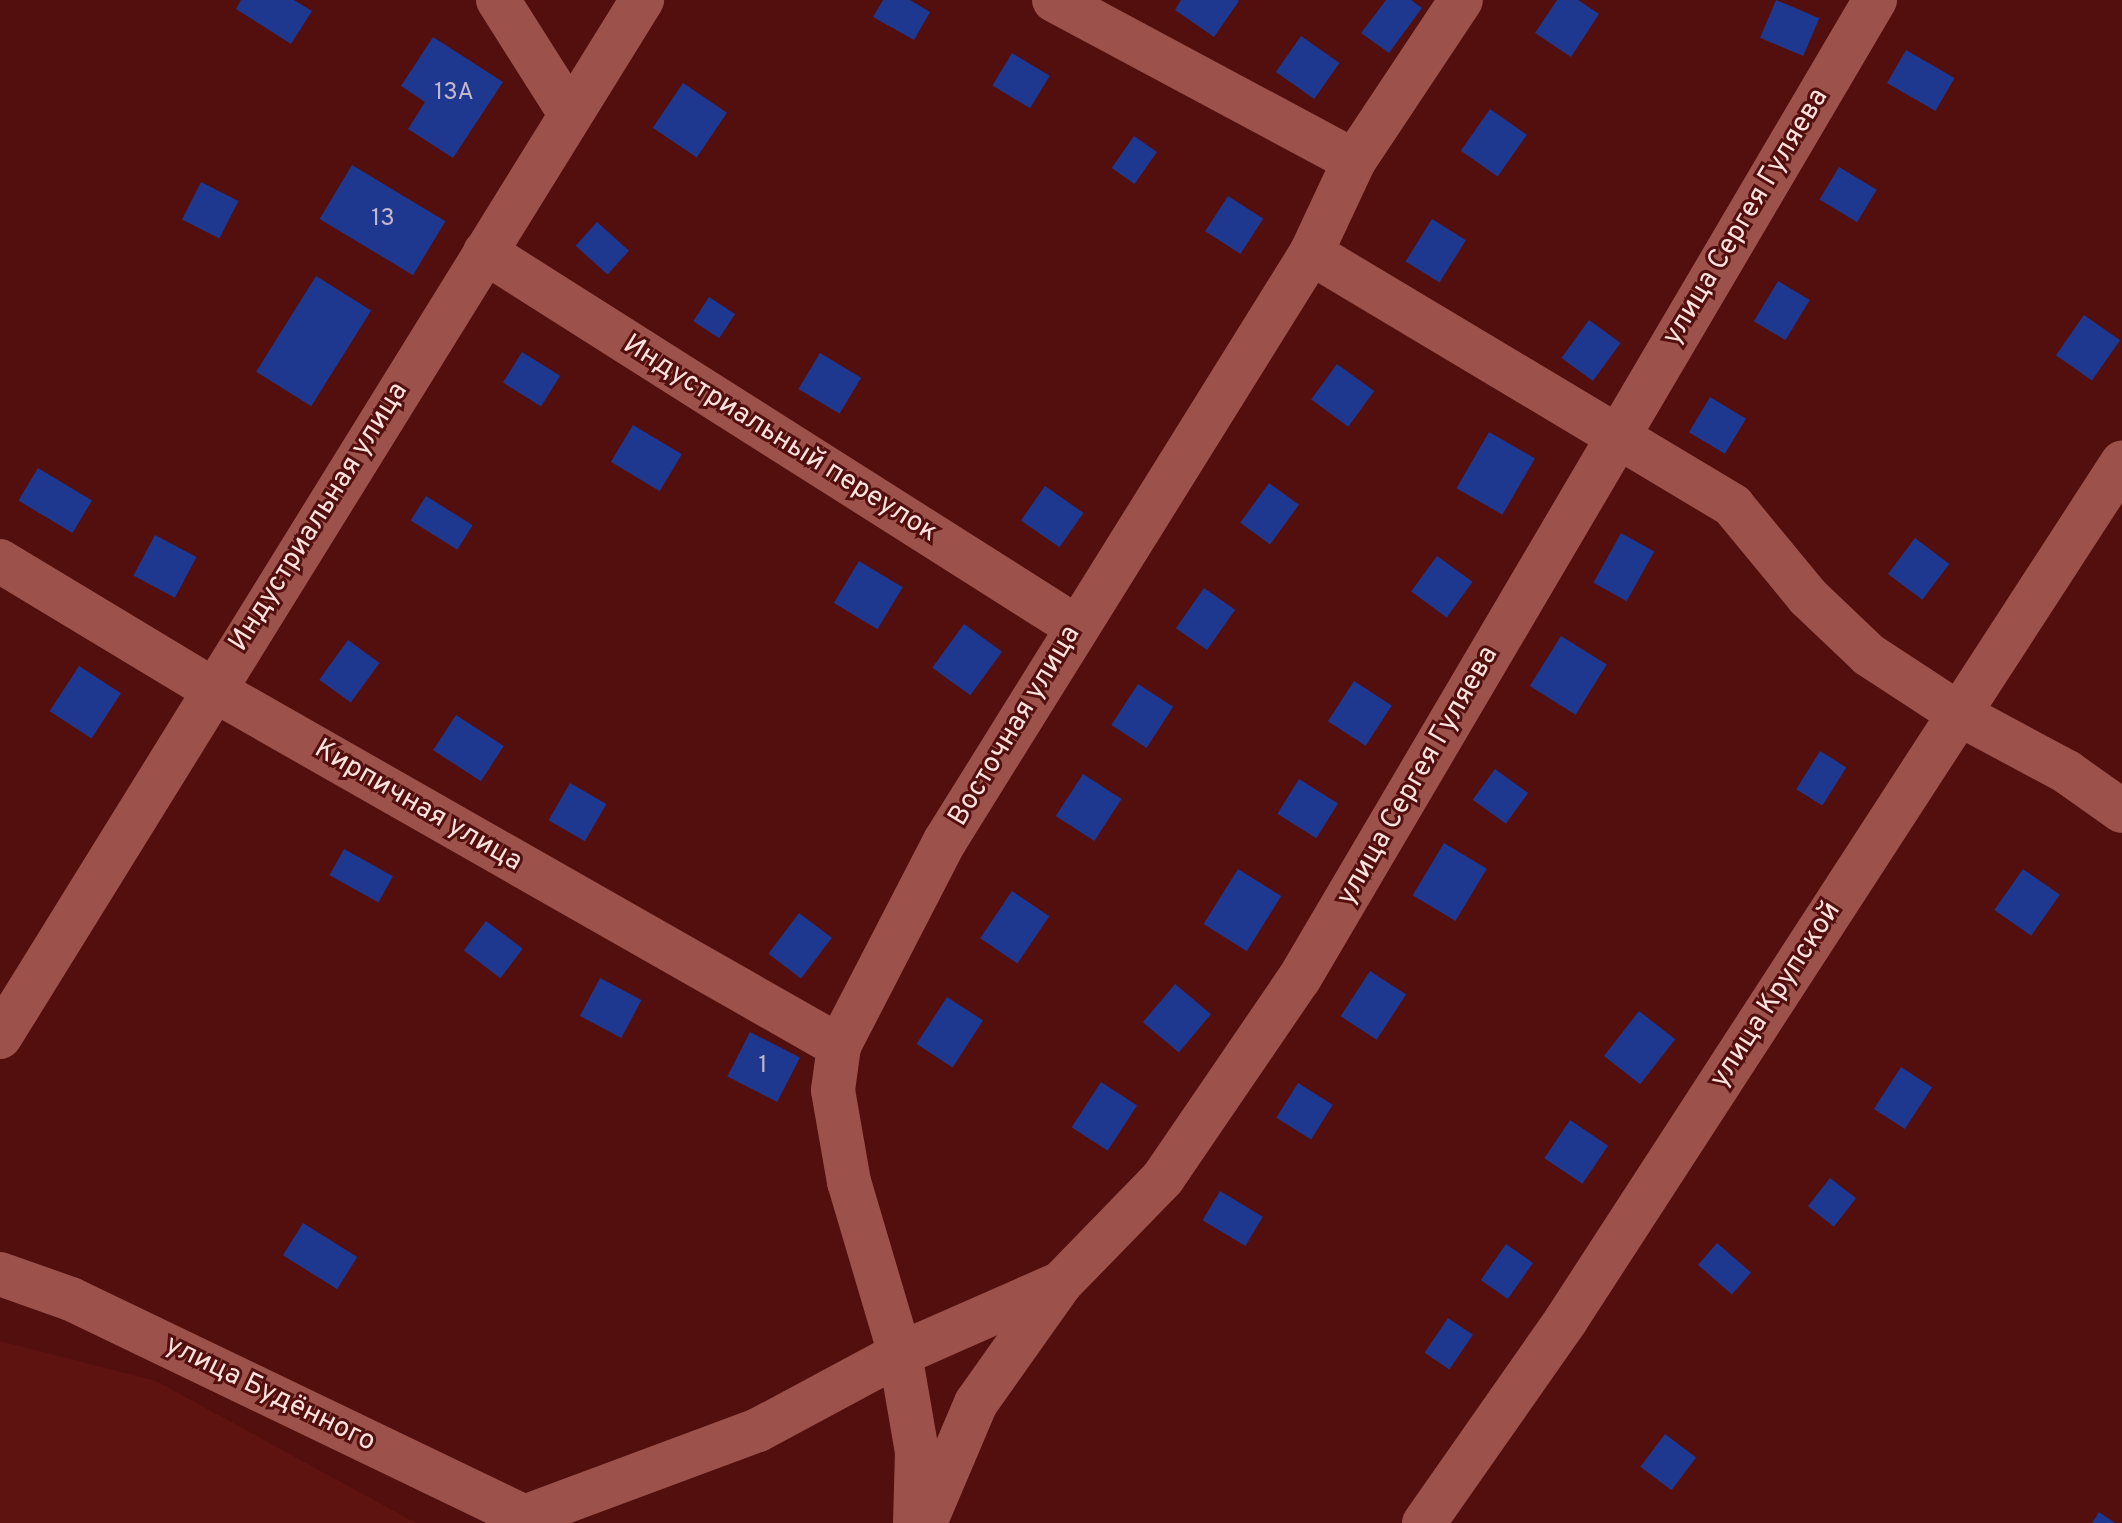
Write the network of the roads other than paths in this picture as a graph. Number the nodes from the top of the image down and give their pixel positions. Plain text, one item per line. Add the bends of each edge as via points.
1 (498, 0) edge
2 (642, 0) edge
3 (1054, 0) edge
4 (1461, 0) edge
5 (1875, 0) edge
6 (570, 114) junction
7 (1354, 161) junction
8 (485, 252) junction
9 (1311, 253) junction
10 (1616, 433) junction
11 (2122, 463) edge
12 (0, 561) edge
13 (1075, 626) junction
14 (212, 689) junction
15 (1959, 714) junction
16 (2122, 811) edge
17 (0, 1037) edge
18 (839, 1046) junction
19 (0, 1274) edge
20 (1061, 1283) junction
21 (900, 1354) junction
22 (530, 1520) edge
23 (915, 1523) edge
24 (925, 1523) edge
25 (1424, 1523) edge

1 - 6 street
2 - 6 street, Индустриальная улица
3 - 7 street
4 - 7 street, Восточная улица
5 - 10 street, улица Сергея Гуляева
6 - 8 street, Индустриальная улица
7 - 9 street, Восточная улица
8 - 13 street, Индустриальный переулок
8 - 14 street, Индустриальная улица
9 - 10 street
9 - 13 street, Восточная улица
10 - 15 street via 1733,506 1808,597 1869,655
10 - 20 street, улица Сергея Гуляева via 1299,979 1163,1178
11 - 15 street, улица Крупской
12 - 14 street, Кирпичная улица
13 - 18 street, Восточная улица via 945,841
14 - 17 street, Индустриальная улица
14 - 18 street, Кирпичная улица
15 - 16 street via 2067,772
15 - 25 street, улица Крупской via 1566,1320
18 - 21 street, Восточная улица via 833,1090 849,1182
19 - 22 street, улица Будённого via 71,1299
20 - 21 street
20 - 24 street, улица Сергея Гуляева via 976,1403
21 - 22 street via 758,1430
21 - 23 street, Восточная улица via 917,1452

